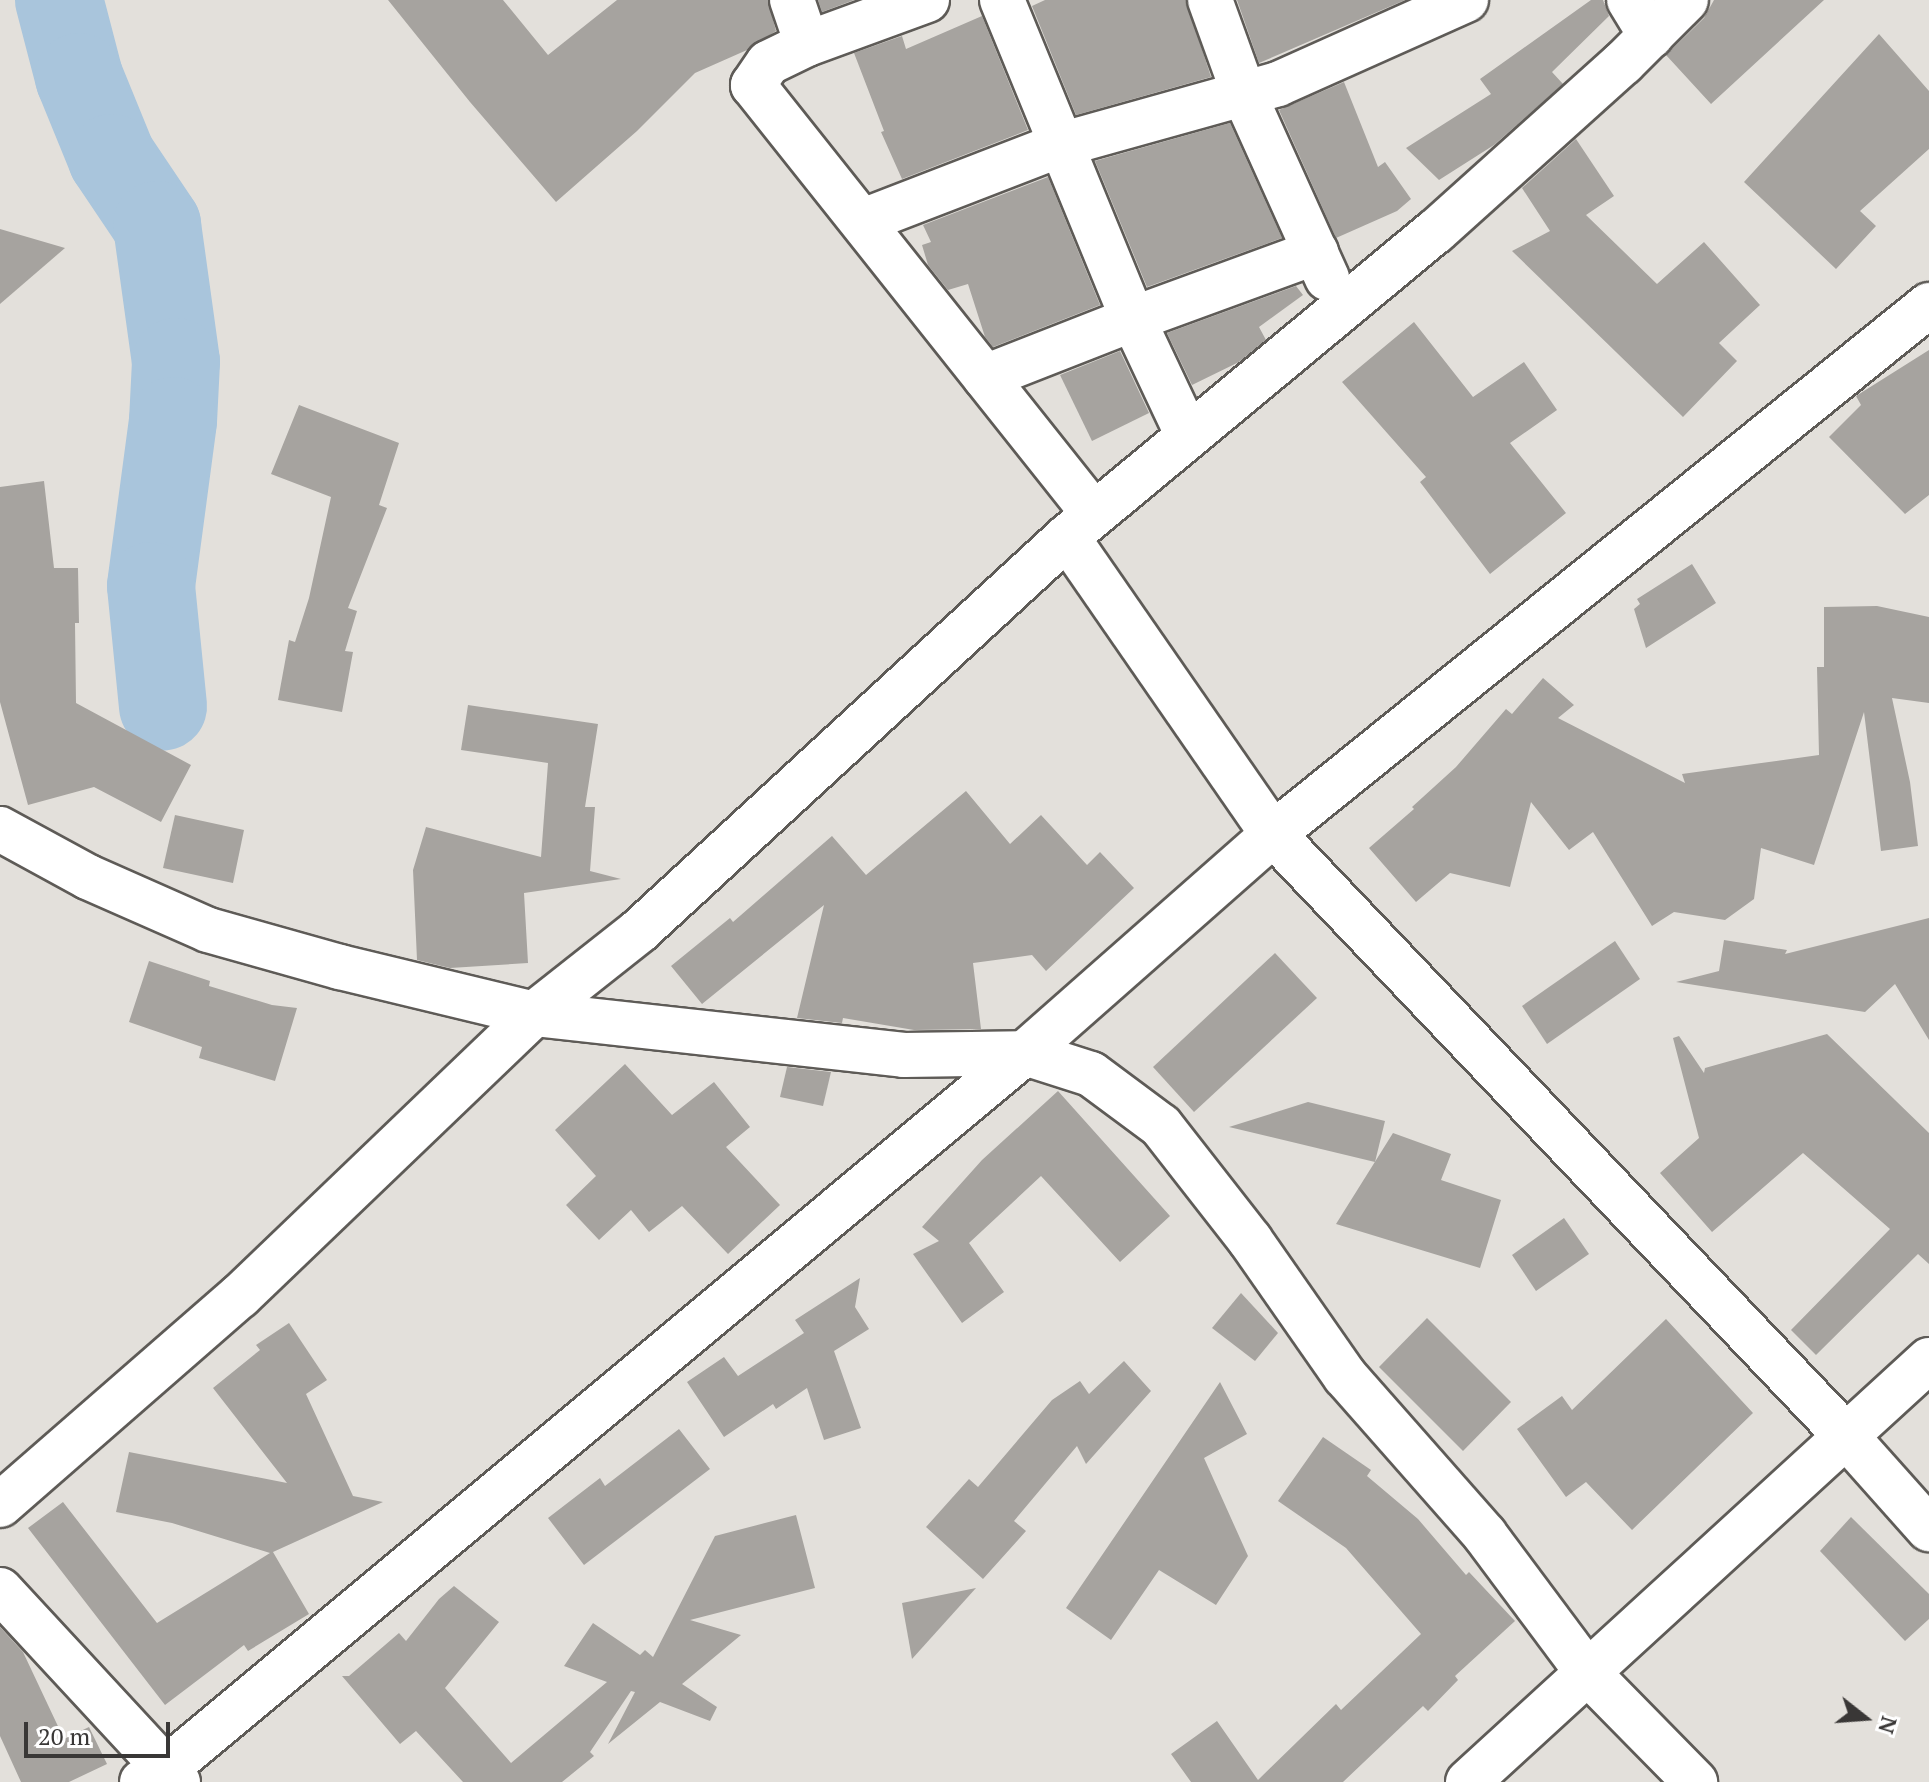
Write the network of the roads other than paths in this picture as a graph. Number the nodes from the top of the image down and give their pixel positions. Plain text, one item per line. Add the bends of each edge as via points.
1 (792, 0) edge
2 (927, 0) edge
3 (1002, 0) edge
4 (1210, 0) edge
5 (1466, 0) edge
6 (1686, 0) edge
7 (1640, 18) edge
8 (807, 44) junction
9 (1244, 94) junction
10 (1060, 145) junction
11 (863, 221) junction
12 (1316, 252) junction
13 (1929, 305) edge
14 (1342, 310) junction
15 (1133, 319) junction
16 (985, 377) junction
17 (1188, 436) junction
18 (1080, 526) junction
19 (0, 829) edge
20 (1273, 834) junction
21 (534, 1014) junction
22 (1025, 1053) junction
23 (1929, 1360) edge
24 (1846, 1436) junction
25 (0, 1505) edge
26 (1929, 1529) edge
27 (0, 1590) edge
28 (1588, 1673) junction
29 (162, 1777) edge
30 (1468, 1782) edge
31 (1695, 1782) edge

1 - 8 street
2 - 8 street
3 - 10 street
4 - 9 street
5 - 9 street via 1278,84
6 - 7 street
7 - 14 street via 1435,232
8 - 11 street via 768,63 753,85
9 - 10 street
9 - 12 street
10 - 11 street
10 - 15 street
11 - 16 street
12 - 14 street
12 - 15 street
13 - 20 street
14 - 17 street
15 - 16 street
15 - 17 street
16 - 18 street
17 - 18 street
18 - 20 street
18 - 21 street via 639,931
19 - 21 street via 88,877 208,930
20 - 22 street
20 - 24 street
21 - 22 street via 904,1055
21 - 25 street via 240,1296
22 - 28 street via 1091,1074 1161,1126 1250,1240 1345,1376 1485,1535
22 - 29 street
23 - 24 street
24 - 26 street
24 - 28 street
27 - 29 street
28 - 30 street
28 - 31 street

